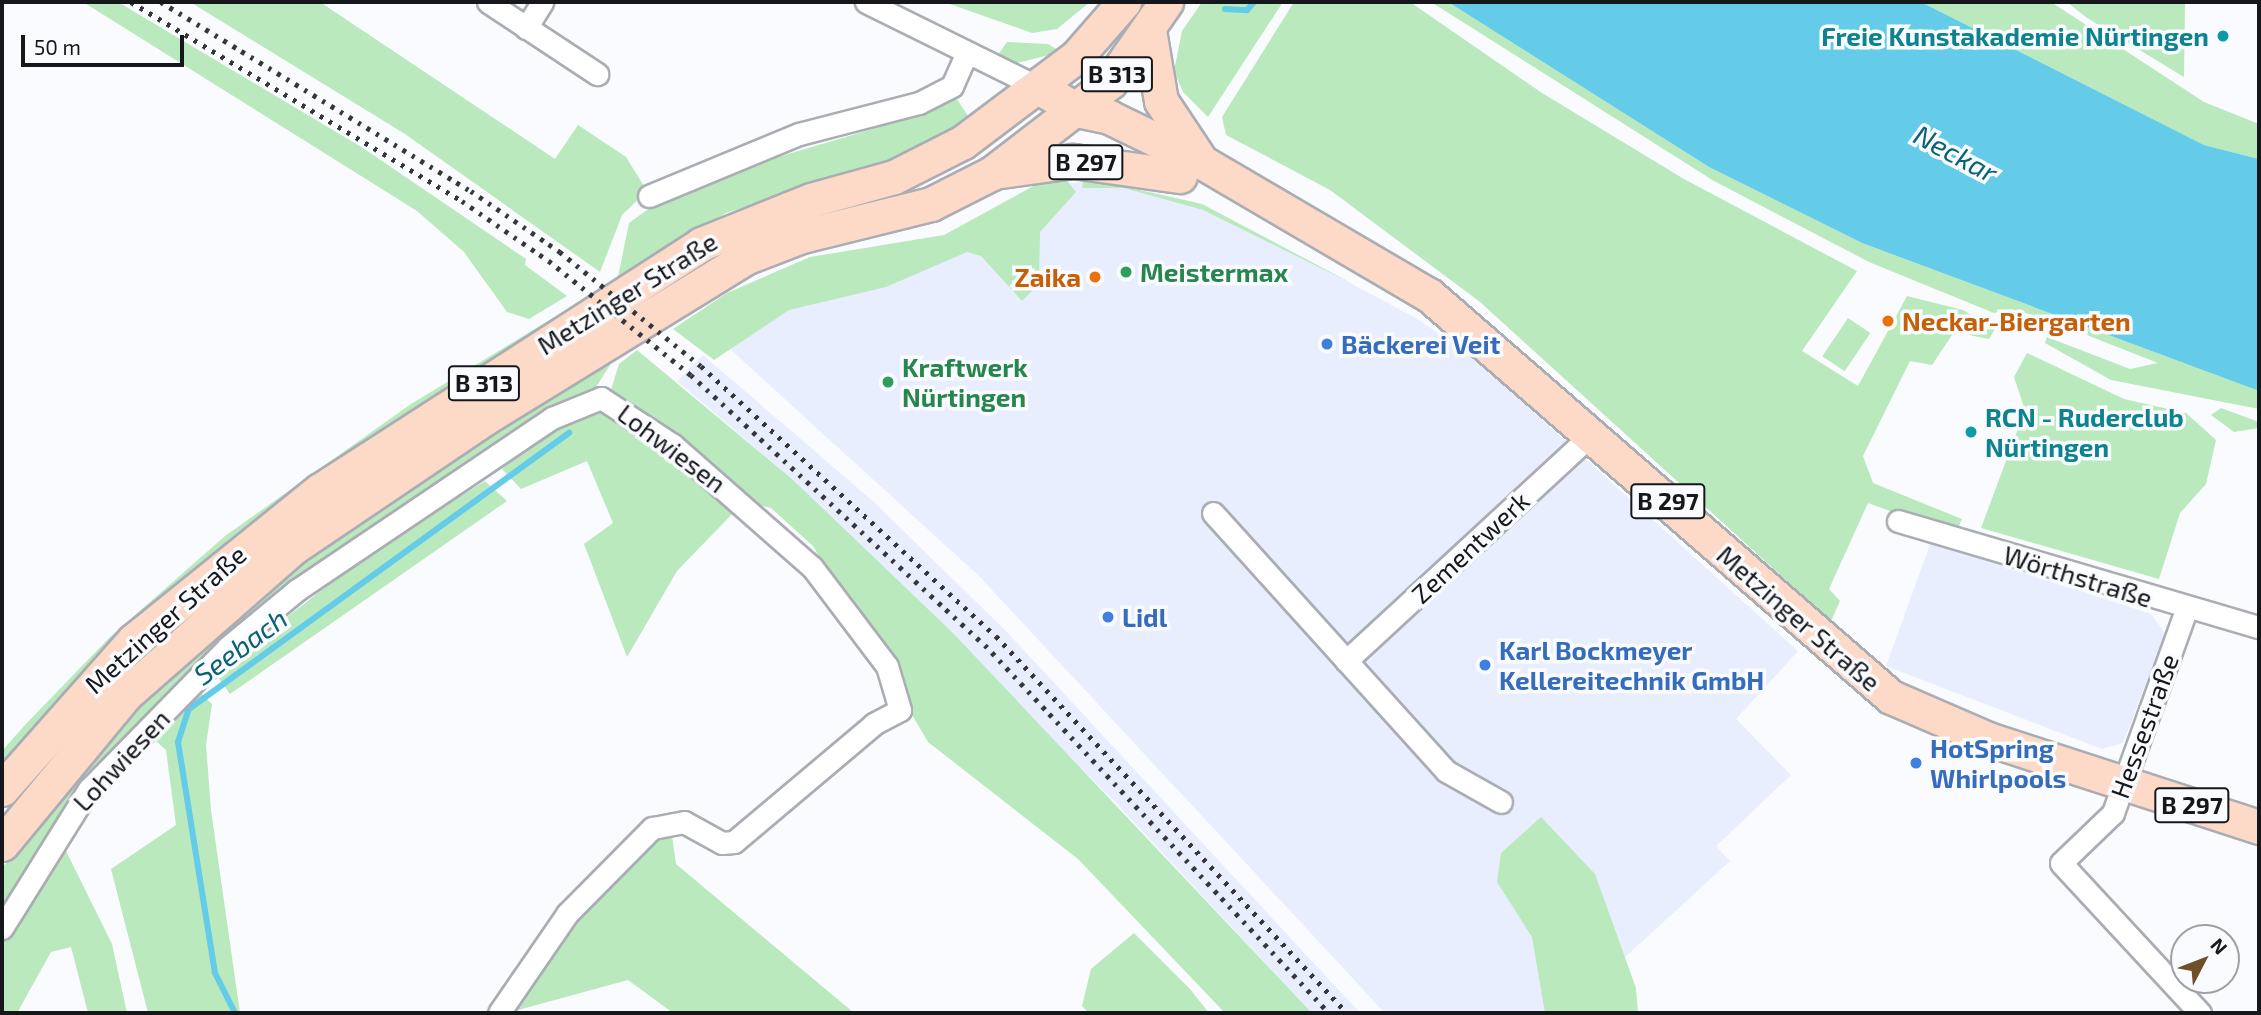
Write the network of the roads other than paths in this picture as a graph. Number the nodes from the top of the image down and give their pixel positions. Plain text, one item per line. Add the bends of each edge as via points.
1 (488, 2) edge
2 (542, 2) edge
3 (866, 2) edge
4 (1124, 2) edge
5 (1167, 2) edge
6 (526, 28) junction
7 (1149, 30) junction
8 (967, 54) junction
9 (597, 74) dead end
10 (1040, 88) junction
11 (1084, 120) junction
12 (1191, 169) junction
13 (992, 173) junction
14 (649, 195) dead end
15 (1594, 433) junction
16 (1213, 513) dead end
17 (1898, 521) dead end
18 (2186, 610) junction
19 (2259, 626) edge
20 (1346, 661) junction
21 (2125, 782) junction
22 (2, 789) edge
23 (1501, 802) dead end
24 (2259, 827) edge
25 (2, 844) edge
26 (2, 928) edge
27 (499, 1013) edge
28 (2200, 1013) edge

1 - 6 street
2 - 6 street
3 - 8 street
4 - 10 main road, B 313 via 1076,57
5 - 7 main road
6 - 9 street
7 - 11 main road, B 313
7 - 12 main road, B 297 via 1161,101
8 - 10 street
8 - 14 street via 951,86 919,103 799,134
10 - 11 main road, Metzinger Straße / B 297
10 - 22 main road, Metzinger Straße / B 313 via 927,163 701,244 337,478 163,613 71,706
11 - 12 main road, Metzinger Straße / B 297 via 1108,117
11 - 13 main road, B 313
12 - 13 main road, B 297 via 1062,161
12 - 15 main road, Metzinger Straße / B 297 via 1265,202 1429,295
13 - 25 main road, Metzinger Straße / B 313 via 931,204 802,236 747,257 374,491 262,572 163,658 88,734
15 - 20 street, Zementwerk
15 - 21 main road, Metzinger Straße / B 297 via 1891,697 1968,732
16 - 20 street
17 - 18 street, Wörthstraße
18 - 19 street, Wörthstraße
18 - 21 street, Hessestraße
20 - 23 street via 1446,771
21 - 24 main road, Metzinger Straße / B 297
21 - 28 street, Hessestraße via 2113,813 2061,863
26 - 27 street, Lohwiesen via 89,789 228,646 297,590 552,418 601,398 682,452 812,567 887,666 900,710 874,724 734,842 722,844 684,822 652,828 567,914

